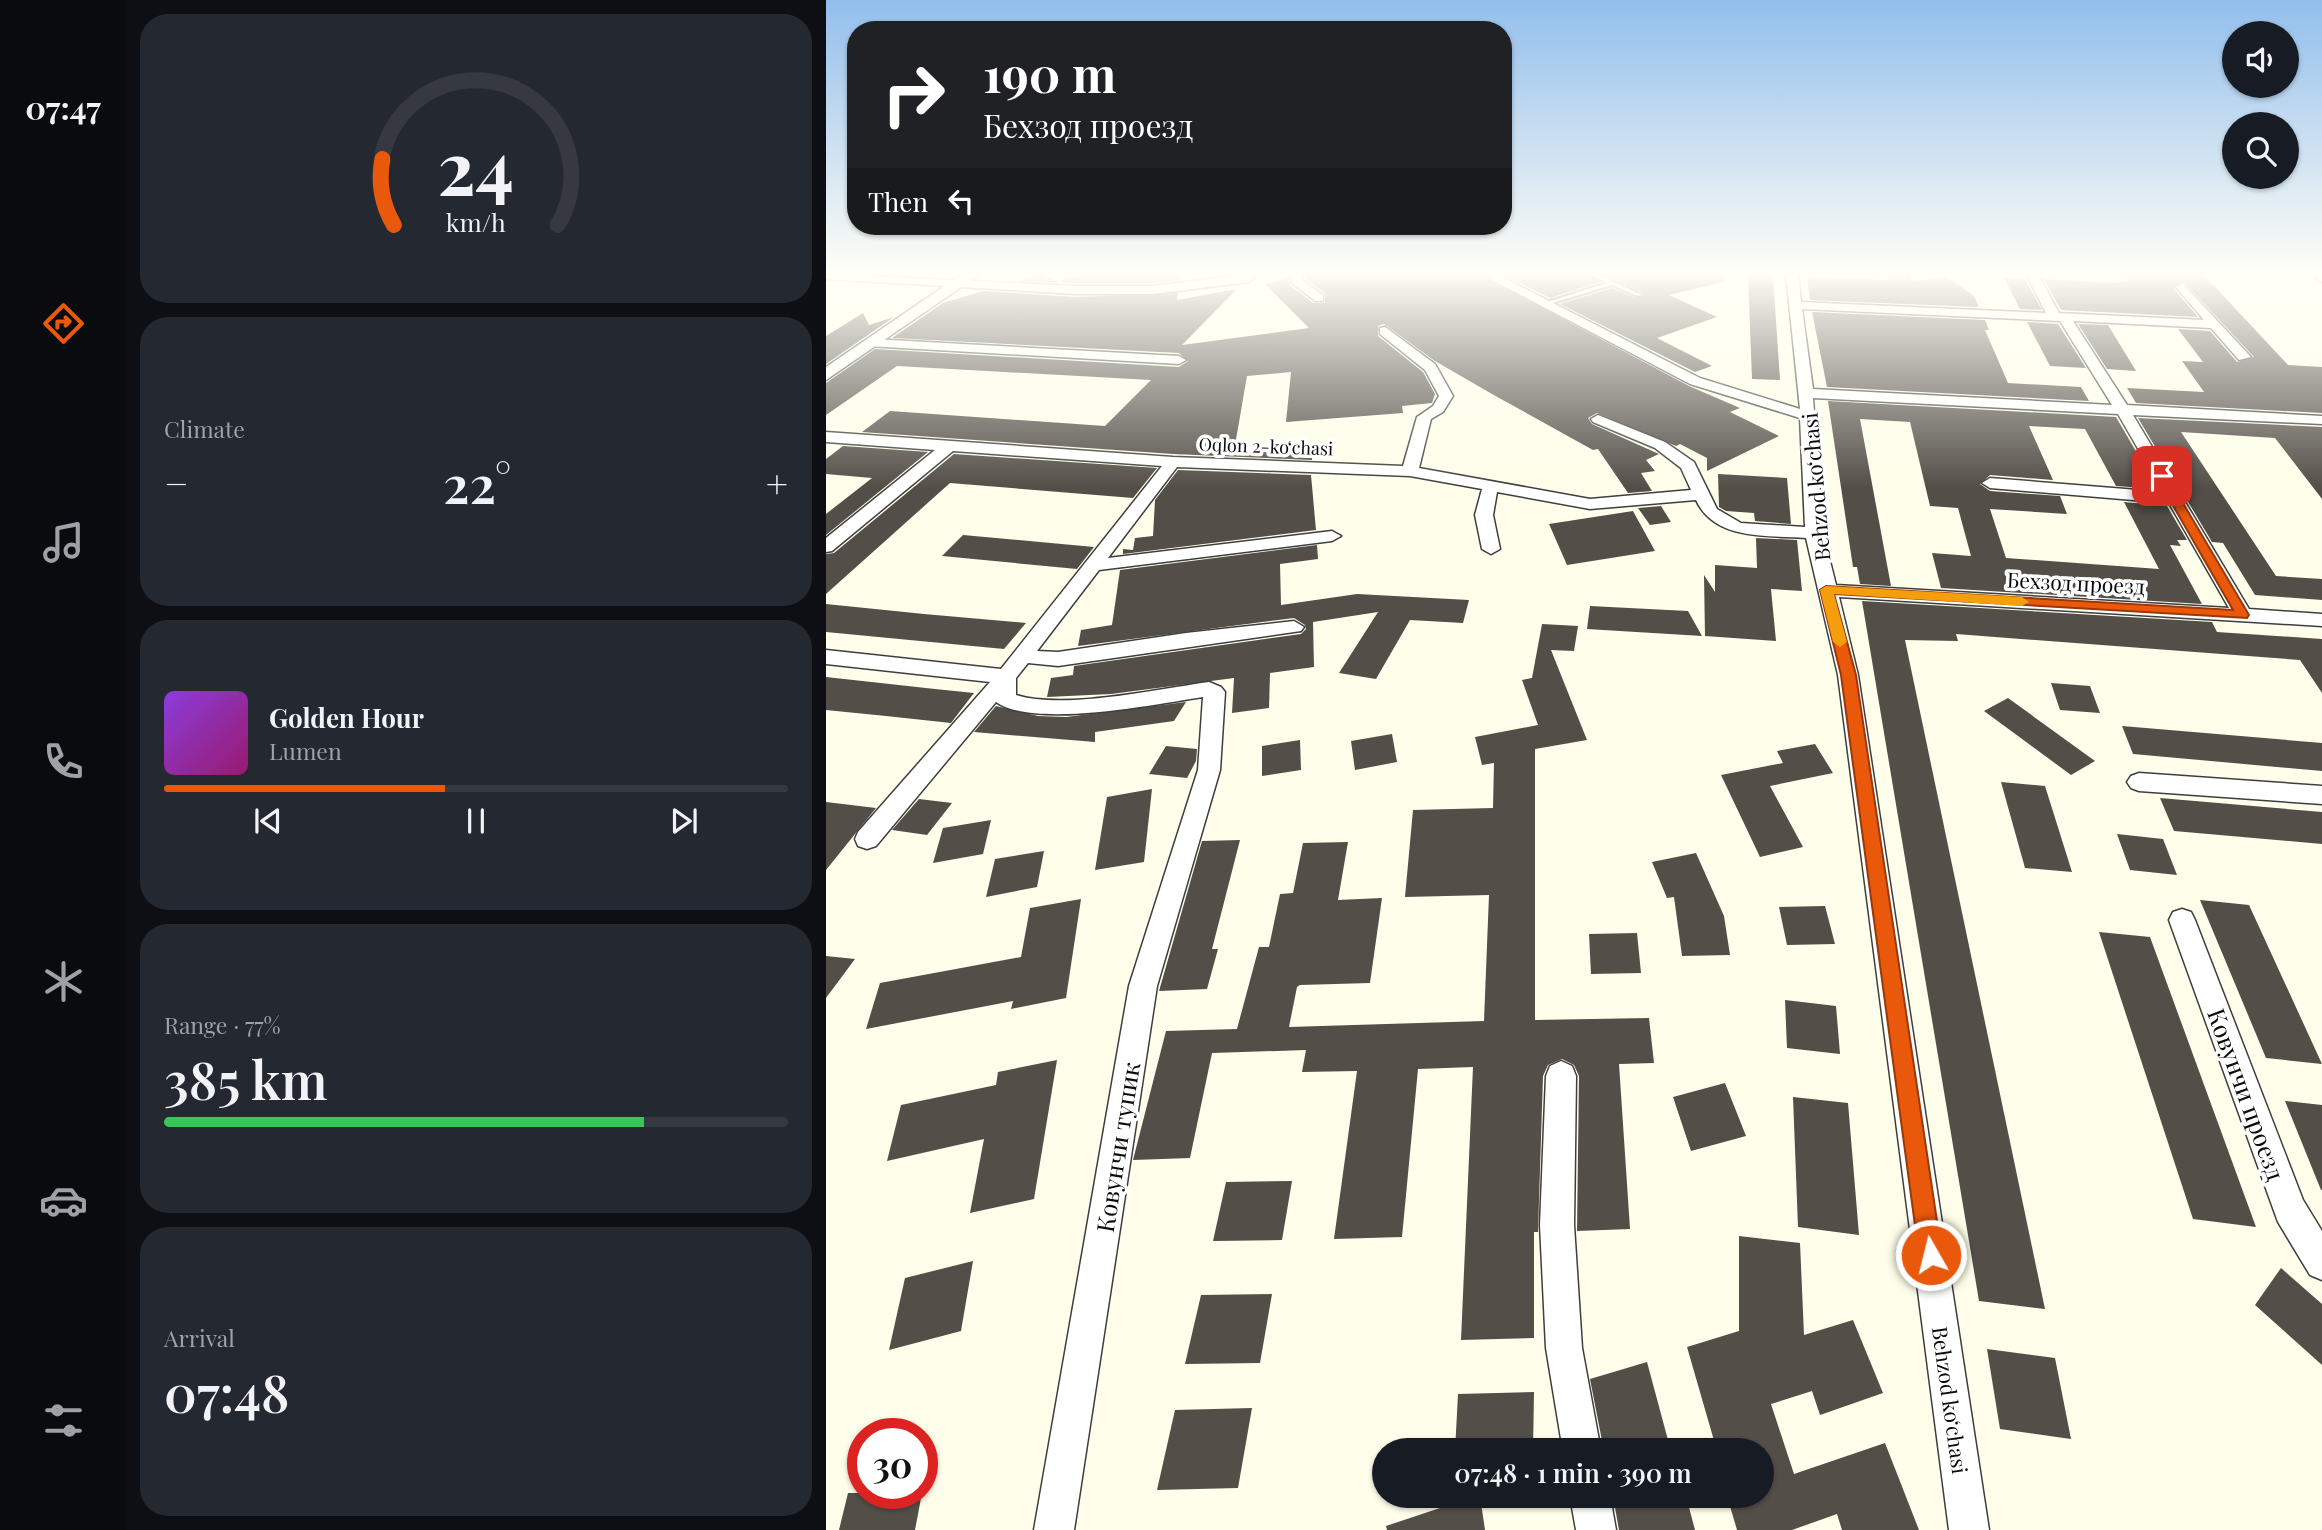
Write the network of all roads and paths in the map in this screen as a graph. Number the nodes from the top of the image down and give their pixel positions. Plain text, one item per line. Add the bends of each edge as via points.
1 (869, 345) edge
2 (915, 345) edge
3 (1404, 345) edge
4 (1625, 345) edge
5 (1800, 345) edge
6 (2078, 345) edge
7 (2233, 345) edge
8 (2244, 357) dead end
9 (1179, 360) dead end
10 (826, 375) edge
11 (1807, 405) junction
12 (2124, 412) junction
13 (1598, 419) dead end
14 (2322, 420) edge
15 (826, 438) edge
16 (948, 447) junction
17 (1174, 462) junction
18 (1410, 471) junction
19 (1990, 483) dead end
20 (1492, 484) junction
21 (1702, 494) junction
22 (2174, 498) junction
23 (1814, 533) junction
24 (1332, 536) dead end
25 (826, 547) edge
26 (1491, 550) dead end
27 (1094, 565) junction
28 (1826, 590) junction
29 (2243, 615) junction
30 (2322, 620) edge
31 (1294, 627) dead end
32 (1022, 656) junction
33 (826, 657) edge
34 (1006, 677) junction
35 (2139, 782) dead end
36 (2322, 795) edge
37 (867, 839) dead end
38 (2182, 919) dead end
39 (1561, 1076) dead end
40 (2322, 1263) edge
41 (1580, 1438) edge
42 (1592, 1508) edge
43 (1054, 1530) edge
44 (1596, 1530) edge
45 (1969, 1530) edge

1 - 10 street
2 - 9 street
3 - 18 street via 1430,366 1444,384 1446,396 1424,417
4 - 11 street via 1695,381
5 - 11 street, Behzod ko‘chasi
6 - 12 street
7 - 8 street
11 - 12 street
11 - 23 street, Behzod ko‘chasi
12 - 14 street
12 - 22 street
13 - 21 street via 1660,445 1688,465
15 - 16 street, Oqlon 2-ko‘chasi
16 - 17 street, Oqlon 2-ko‘chasi
16 - 25 street
17 - 18 street, Oqlon 2-ko‘chasi
17 - 27 street
18 - 20 street, Oqlon 2-ko‘chasi
19 - 22 street
20 - 21 street, Oqlon 2-ko‘chasi via 1590,504
20 - 26 street via 1484,515
21 - 23 street via 1710,512 1737,528
22 - 29 street
23 - 28 street, Behzod ko‘chasi
24 - 27 street
27 - 32 street
28 - 29 street, Бехзод проезд
28 - 45 street, Behzod ko‘chasi via 1848,675
29 - 30 street, Бехзод проезд
31 - 32 street via 1058,659
32 - 34 street
33 - 34 street
34 - 37 street
34 - 43 street, Ковунчи тупик via 1008,702 1071,706 1213,690 1209,770 1143,986
35 - 36 street
38 - 40 street, Ковунчи проезд via 2290,1210
39 - 41 street via 1557,1225 1563,1334
42 - 44 street

